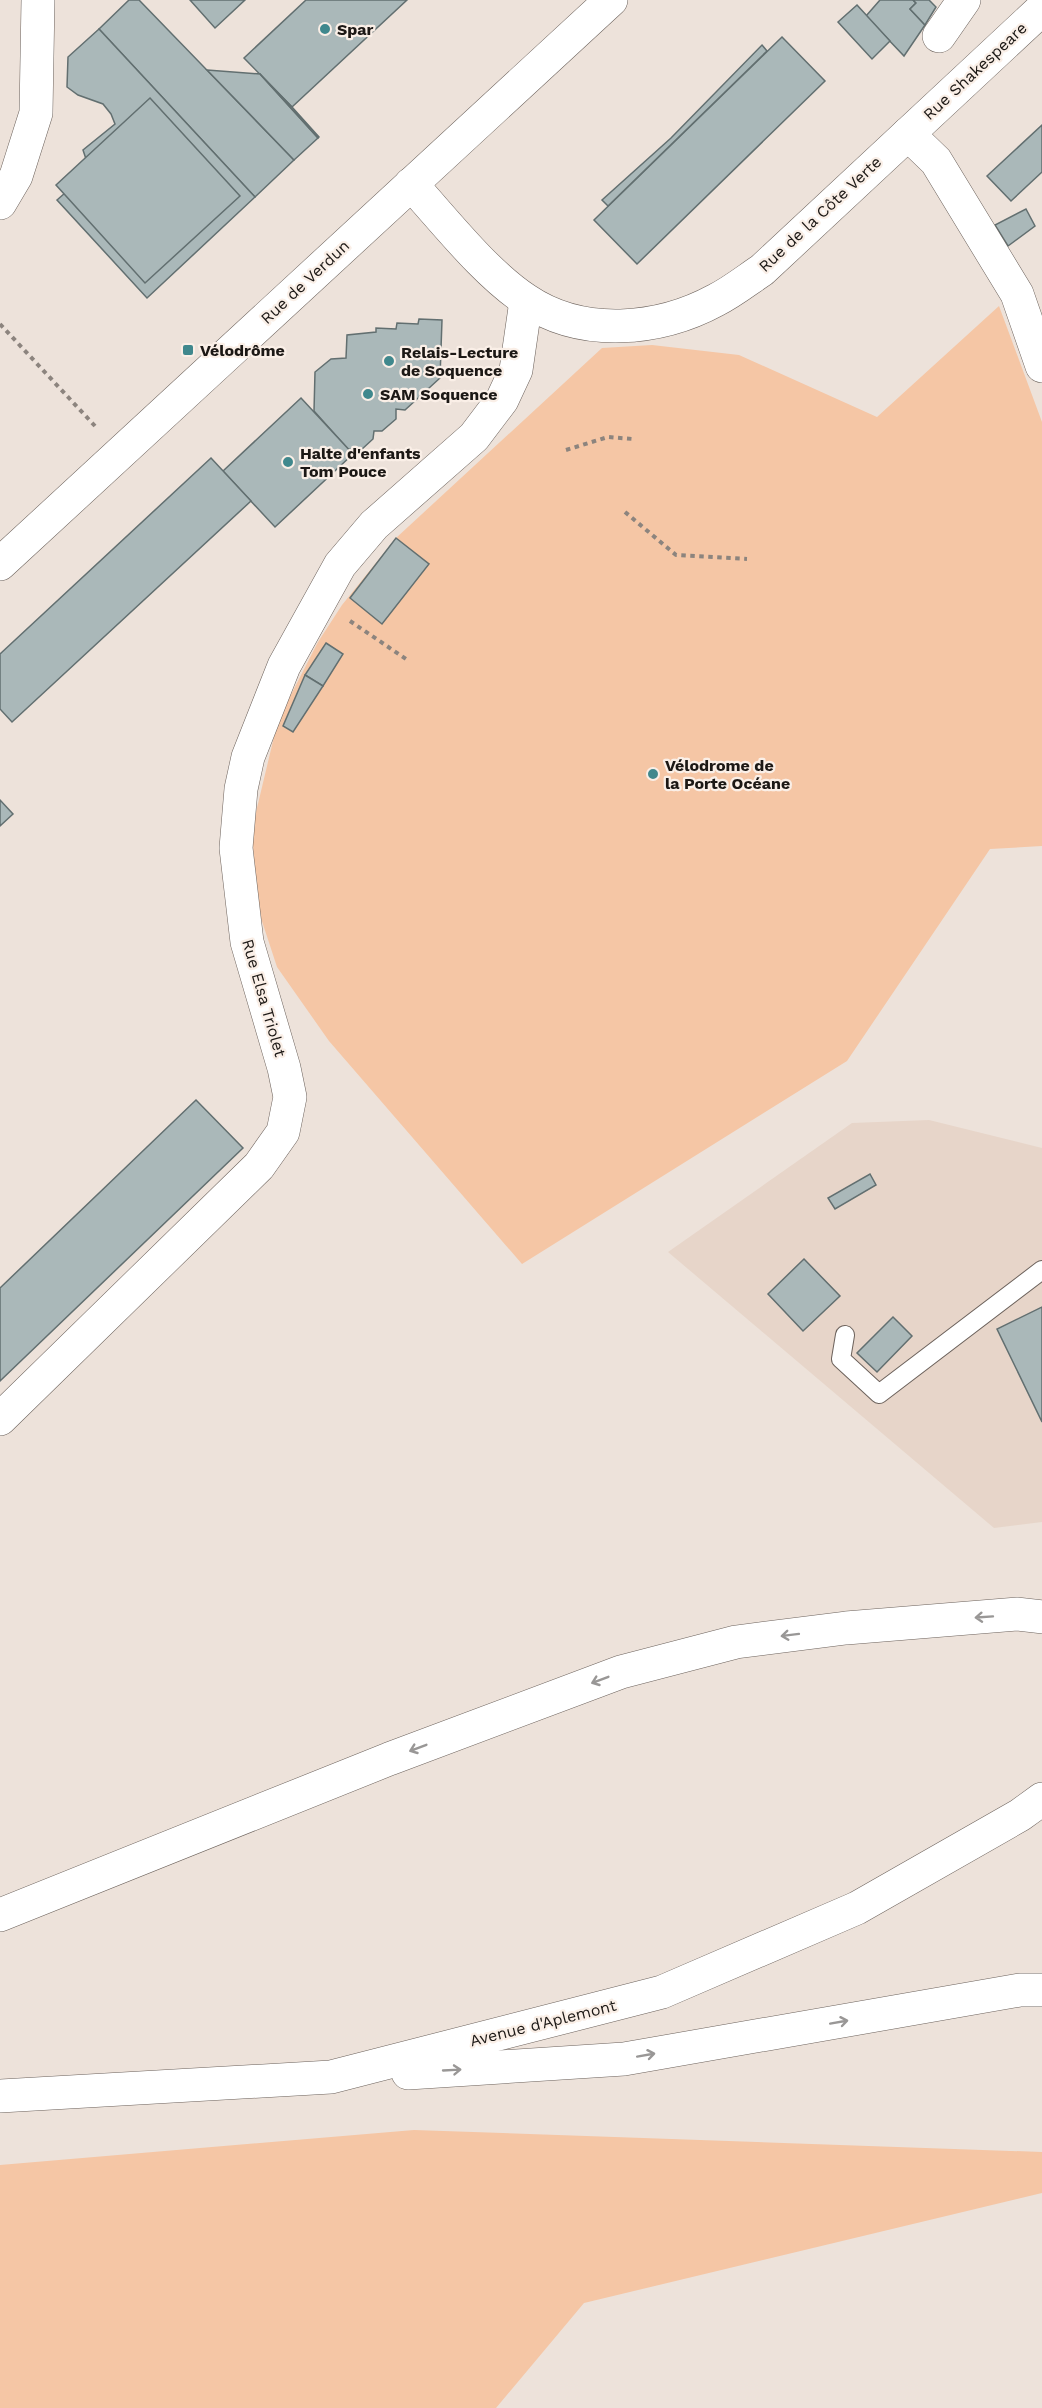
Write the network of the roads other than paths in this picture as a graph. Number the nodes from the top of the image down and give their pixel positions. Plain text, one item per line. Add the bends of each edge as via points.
1 (38, 0) edge
2 (611, 0) edge
3 (964, 0) edge
4 (1042, 9) edge
5 (939, 36) dead end
6 (908, 134) junction
7 (411, 183) junction
8 (0, 202) edge
9 (526, 301) junction
10 (1042, 366) edge
11 (0, 564) edge
12 (1042, 1270) edge
13 (845, 1335) dead end
14 (0, 1419) edge
15 (1042, 1617) edge
16 (1042, 1799) edge
17 (0, 1915) edge
18 (1042, 1990) edge
19 (331, 2077) junction
20 (0, 2096) edge

1 - 8 street via 36,113 16,176
2 - 7 street, Rue de Verdun
3 - 5 street
4 - 6 street, Rue Shakespeare
6 - 9 street, Rue de la Côte Verte via 762,270 717,300 674,318 623,327 576,321
6 - 10 street via 936,161 1017,294
7 - 9 street, Rue de la Côte Verte via 494,274
7 - 11 street, Rue de Verdun
9 - 14 street, Rue Elsa Triolet via 516,370 502,400 474,437 374,525 340,565 284,666 248,757 236,848 246,942 290,1097 283,1132 258,1166
12 - 13 lane via 879,1394 842,1359
15 -> 17 street via 1018,1614 846,1628 736,1642 621,1672 388,1759
16 - 19 street, Avenue d'Aplemont via 857,1908 662,1992
19 -> 18 street via 624,2059 1020,1990
19 - 20 street, Avenue d'Aplemont

